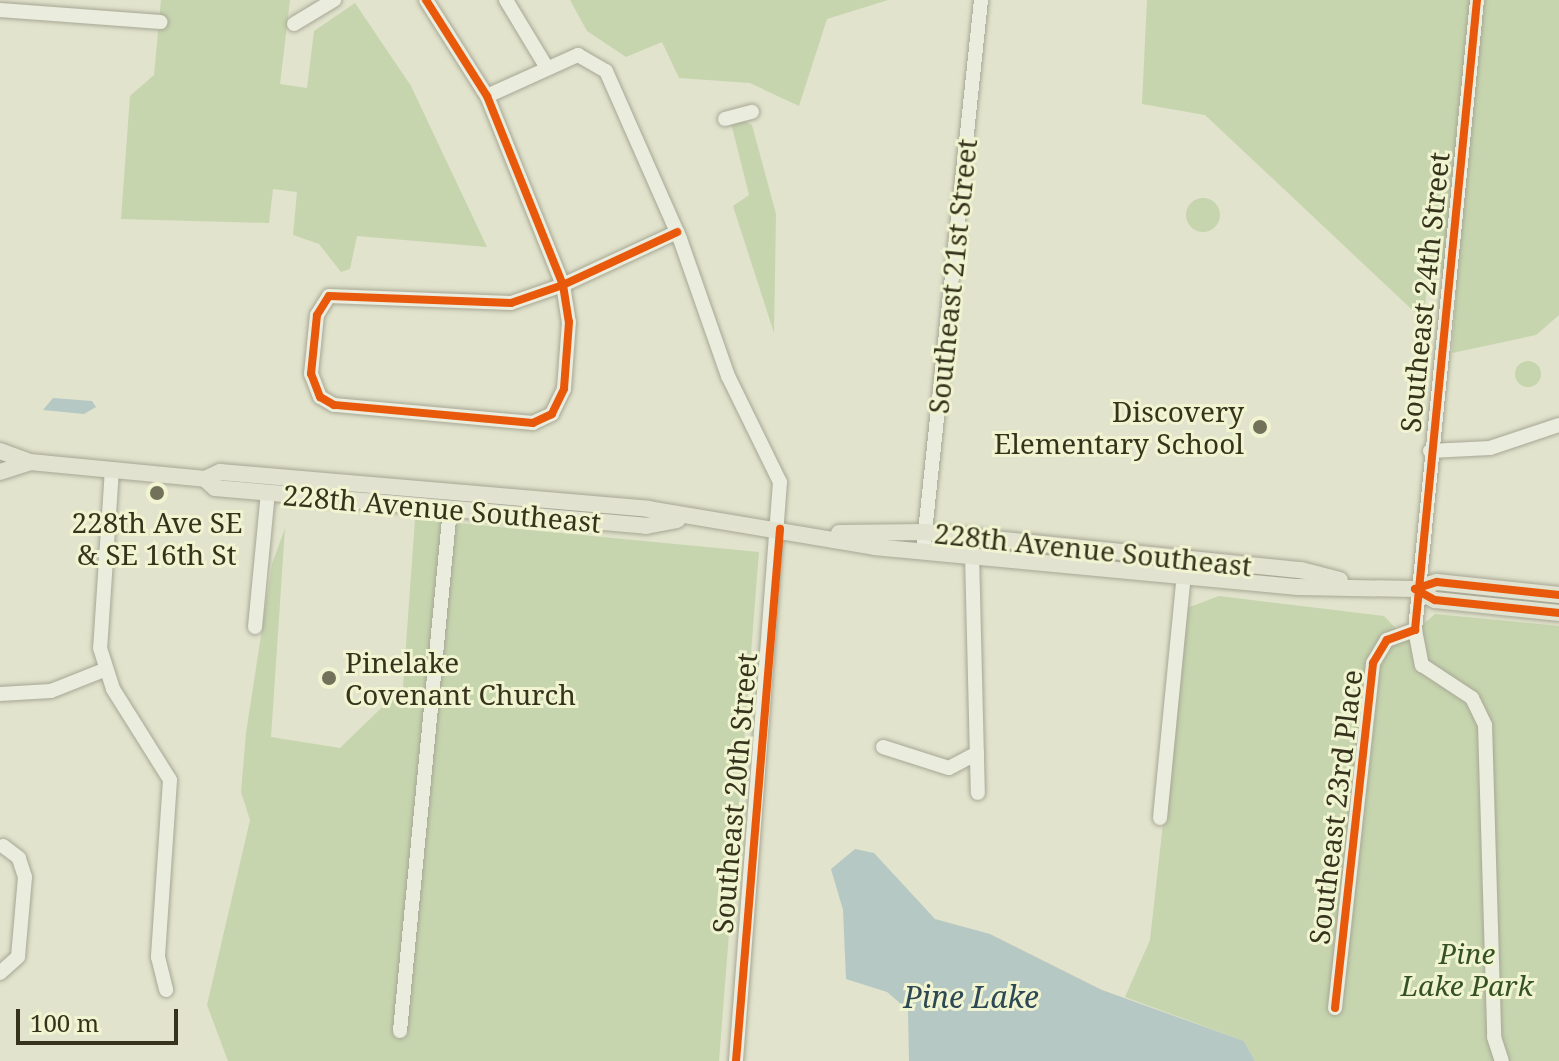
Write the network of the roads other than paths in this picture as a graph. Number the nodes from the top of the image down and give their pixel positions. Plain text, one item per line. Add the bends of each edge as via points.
1 (109, 0) edge
2 (334, 0) edge
3 (426, 0) edge
4 (506, 0) edge
5 (981, 0) edge
6 (1477, 0) edge
7 (0, 10) edge
8 (107, 18) junction
9 (161, 22) dead end
10 (294, 24) dead end
11 (547, 68) junction
12 (487, 96) junction
13 (752, 112) dead end
14 (725, 119) dead end
15 (677, 232) junction
16 (563, 285) junction
17 (1559, 425) edge
18 (0, 451) edge
19 (1430, 451) junction
20 (30, 462) junction
21 (112, 469) junction
22 (0, 472) edge
23 (205, 479) junction
24 (268, 493) junction
25 (450, 509) junction
26 (683, 518) junction
27 (780, 529) junction
28 (925, 532) junction
29 (828, 534) junction
30 (923, 551) junction
31 (1100, 551) junction
32 (972, 554) junction
33 (1034, 560) junction
34 (1184, 573) junction
35 (1357, 584) junction
36 (1415, 589) junction
37 (1559, 595) edge
38 (1559, 613) edge
39 (255, 627) dead end
40 (1415, 630) junction
41 (104, 670) junction
42 (0, 694) edge
43 (883, 747) dead end
44 (977, 753) junction
45 (978, 793) dead end
46 (1160, 818) dead end
47 (1, 842) edge
48 (0, 973) edge
49 (166, 990) dead end
50 (1335, 1008) dead end
51 (400, 1031) dead end
52 (736, 1061) edge
53 (1502, 1061) edge

1 - 8 street
2 - 10 street
3 - 12 street
4 - 11 street
5 - 28 street, Southeast 21st Street
6 - 19 street, Southeast 24th Street
7 - 8 street
8 - 9 street
11 - 12 street
11 - 15 street, Southeast 20th Street via 578,55 595,60 606,71
12 - 16 street
13 - 14 street
15 - 16 street
15 - 27 street, Southeast 20th Street via 732,387 780,482
16 - 16 street via 490,304 329,296 317,315 314,387 334,405 544,421 557,409 569,346
17 - 19 street via 1490,448
18 - 20 main road, 228th Avenue Southeast
19 - 36 street, Southeast 24th Street
20 - 21 main road, 228th Avenue Southeast
20 - 22 main road, 228th Avenue Southeast
21 - 23 main road, 228th Avenue Southeast
21 - 41 street via 99,629
23 - 24 main road, 228th Avenue Southeast via 215,488
23 - 26 main road, 228th Avenue Southeast via 235,473 648,509
24 - 25 main road, 228th Avenue Southeast
24 - 39 street
25 - 26 main road, 228th Avenue Southeast via 646,526
25 - 51 street
26 - 27 main road, 228th Avenue Southeast
27 - 29 main road, 228th Avenue Southeast
27 - 52 street, Southeast 20th Street
28 - 29 main road, 228th Avenue Southeast
28 - 30 street, Southeast 21st Street
28 - 31 main road, 228th Avenue Southeast
29 - 30 main road, 228th Avenue Southeast
30 - 32 main road, 228th Avenue Southeast
31 - 33 main road
31 - 35 main road, 228th Avenue Southeast via 1301,570
32 - 33 main road, 228th Avenue Southeast
32 - 44 street
33 - 34 main road, 228th Avenue Southeast
34 - 35 main road, 228th Avenue Southeast via 1298,587
34 - 46 street
35 - 36 main road, 228th Avenue Southeast
36 - 37 main road, 228th Avenue Southeast via 1437,582
36 - 38 main road, 228th Avenue Southeast via 1435,600
36 - 40 street
40 - 50 street, Southeast 23rd Place via 1387,640 1373,663
40 - 53 street via 1422,665 1472,698 1485,725 1493,1014
41 - 42 street via 51,691
41 - 49 street via 170,780 158,957
43 - 44 street via 949,768
44 - 45 street
47 - 48 street via 19,858 25,877 14,964

